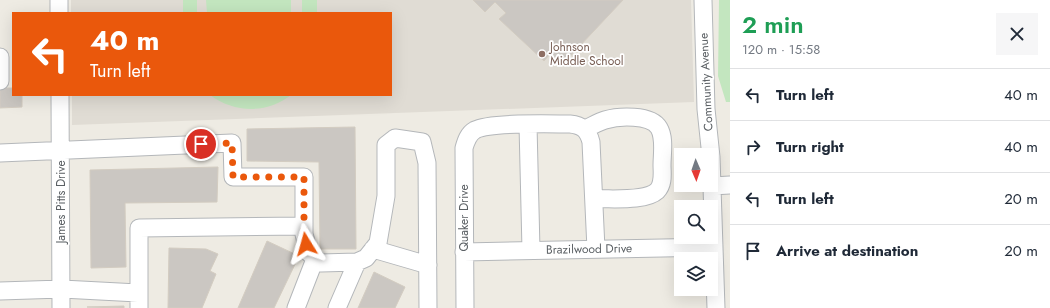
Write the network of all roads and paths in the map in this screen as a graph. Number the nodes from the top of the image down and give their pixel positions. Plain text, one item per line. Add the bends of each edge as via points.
1 (59, 0) edge
2 (703, 0) edge
3 (59, 12) edge
4 (0, 56) edge
5 (0, 81) edge
6 (60, 96) edge
7 (528, 125) junction
8 (585, 129) junction
9 (709, 148) edge
10 (61, 151) junction
11 (0, 153) edge
12 (730, 185) edge
13 (718, 186) edge
14 (712, 192) edge
15 (594, 199) junction
16 (304, 226) junction
17 (714, 247) junction
18 (373, 249) junction
19 (596, 249) junction
20 (531, 250) junction
21 (464, 252) junction
22 (316, 259) junction
23 (357, 262) junction
24 (428, 265) junction
25 (62, 290) junction
26 (0, 291) edge
27 (139, 294) edge
28 (61, 308) edge
29 (296, 308) edge
30 (337, 308) edge
31 (428, 308) edge
32 (465, 308) edge
33 (716, 308) edge

1 - 3 street
2 - 9 street, Community Avenue
4 - 5 street
6 - 10 street, James Pitts Drive
7 - 8 street via 570,124
7 - 20 street
7 - 21 street, Quaker Drive via 492,126 474,131 467,138 464,148
8 - 15 street via 591,142
8 - 15 street via 605,119 642,118 655,123 662,137 662,176 657,190 639,197
10 - 11 street
10 - 16 street via 232,143 233,177 304,177
10 - 25 street, James Pitts Drive
12 - 13 street
14 - 17 street, Community Avenue
15 - 19 street
16 - 22 street via 309,253
16 - 27 street via 138,228
17 - 19 street, Brazilwood Drive
17 - 33 street, Community Avenue
18 - 23 street via 366,258
18 - 24 street
18 - 24 street via 378,242 386,196 386,145 395,138 422,142 427,163
19 - 20 street, Brazilwood Drive
20 - 21 street, Brazilwood Drive
21 - 32 street, Quaker Drive
22 - 23 street via 321,263
22 - 29 street
23 - 30 street
24 - 31 street
25 - 26 street
25 - 27 street via 76,283
25 - 28 street, James Pitts Drive

